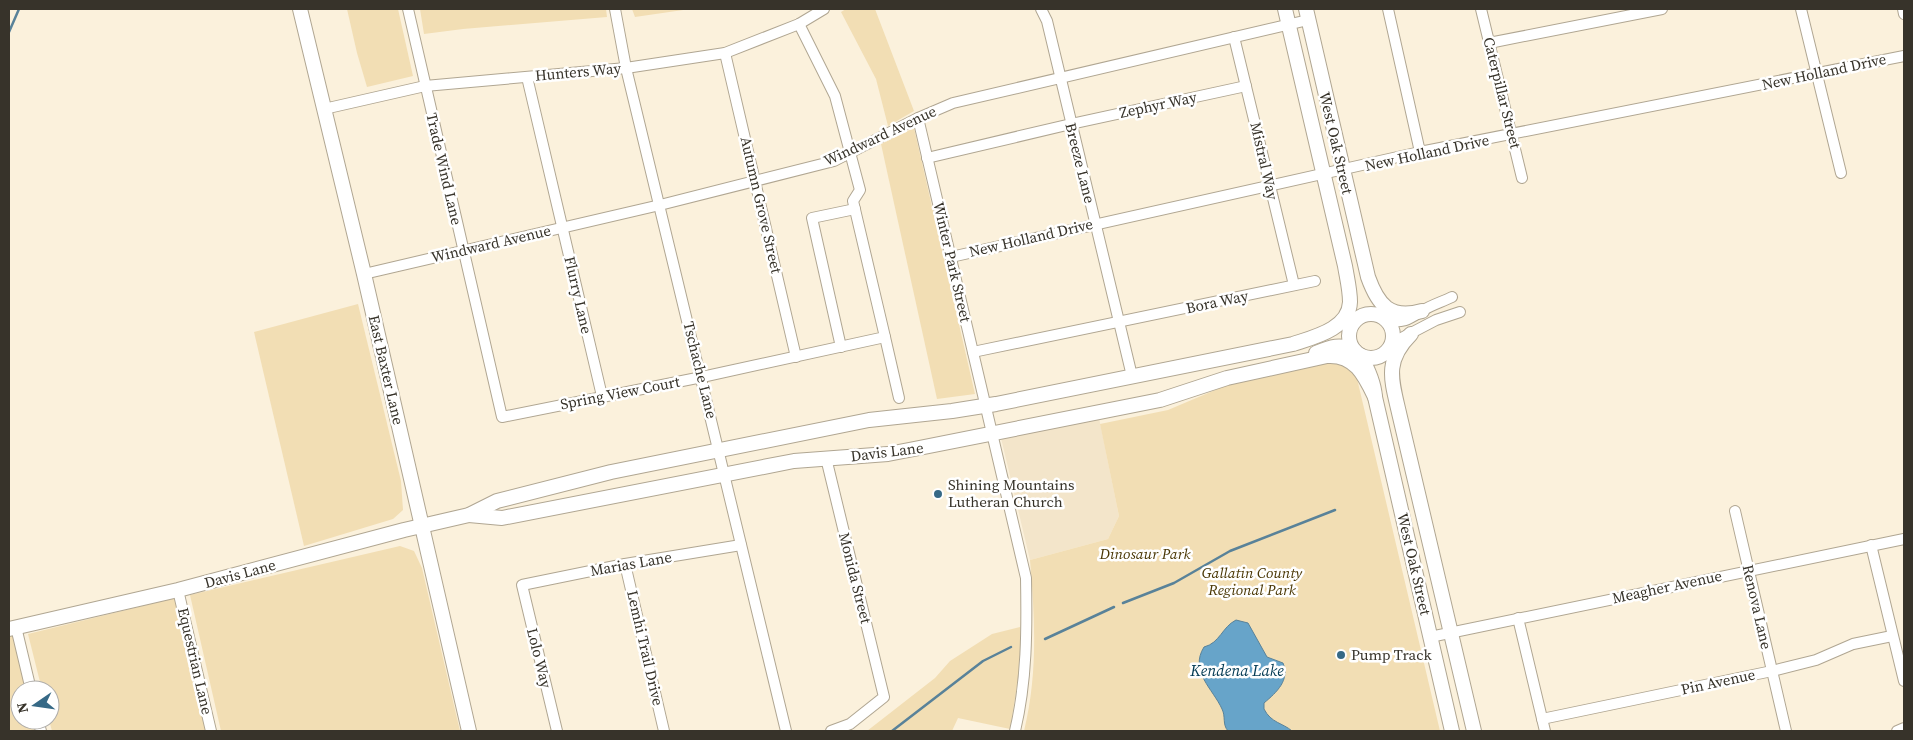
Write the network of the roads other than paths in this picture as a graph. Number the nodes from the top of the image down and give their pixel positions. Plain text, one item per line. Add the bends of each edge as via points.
1 (300, 9) edge
2 (408, 9) edge
3 (615, 9) edge
4 (824, 9) edge
5 (1041, 9) edge
6 (1285, 9) edge
7 (1388, 9) edge
8 (1481, 9) edge
9 (1662, 9) edge
10 (1801, 9) edge
11 (1903, 9) edge
12 (1307, 14) edge
13 (1904, 14) edge
14 (798, 24) junction
15 (1288, 25) junction
16 (1234, 37) junction
17 (1489, 43) junction
18 (725, 53) junction
19 (1904, 56) edge
20 (626, 68) junction
21 (1817, 74) junction
22 (527, 77) junction
23 (1059, 77) junction
24 (425, 86) junction
25 (1246, 86) junction
26 (324, 109) junction
27 (918, 118) junction
28 (1071, 124) junction
29 (1512, 135) junction
30 (1420, 152) junction
31 (851, 153) junction
32 (928, 158) junction
33 (1342, 170) junction
34 (1841, 173) dead end
35 (1323, 174) junction
36 (1522, 178) dead end
37 (755, 180) junction
38 (1270, 186) junction
39 (660, 204) junction
40 (855, 209) junction
41 (1095, 224) junction
42 (562, 227) junction
43 (463, 251) junction
44 (951, 257) junction
45 (1345, 266) junction
46 (364, 274) junction
47 (1368, 277) junction
48 (1315, 281) dead end
49 (1294, 285) junction
50 (1452, 297) dead end
51 (1422, 311) junction
52 (1460, 312) dead end
53 (1385, 318) junction
54 (1119, 322) junction
55 (1354, 322) junction
56 (1411, 334) junction
57 (885, 337) junction
58 (1293, 344) junction
59 (841, 347) junction
60 (1389, 348) junction
61 (973, 352) junction
62 (1357, 353) junction
63 (796, 356) junction
64 (1300, 361) junction
65 (1132, 376) junction
66 (702, 377) junction
67 (602, 396) junction
68 (1375, 397) junction
69 (899, 398) dead end
70 (986, 406) junction
71 (502, 417) joint
72 (1400, 417) junction
73 (992, 434) junction
74 (720, 452) junction
75 (826, 458) junction
76 (725, 474) junction
77 (1736, 511) dead end
78 (469, 515) junction
79 (422, 525) junction
80 (1904, 539) edge
81 (741, 545) junction
82 (1871, 545) junction
83 (625, 564) junction
84 (1749, 570) junction
85 (522, 585) joint
86 (178, 590) junction
87 (1518, 618) junction
88 (13, 628) edge
89 (1452, 632) junction
90 (1892, 636) junction
91 (1430, 637) junction
92 (1772, 671) junction
93 (28, 680) edge
94 (1904, 681) edge
95 (1542, 719) junction
96 (1904, 728) edge
97 (211, 731) edge
98 (469, 731) edge
99 (557, 731) edge
100 (664, 731) edge
101 (786, 731) edge
102 (831, 731) edge
103 (1015, 731) edge
104 (1452, 731) edge
105 (1474, 731) edge
106 (1545, 731) edge
107 (1786, 731) edge
108 (1897, 731) edge

1 - 26 main road, East Baxter Lane
2 - 24 street, Trade Wind Lane
3 - 20 street, Tschache Lane
4 - 14 street, Hunters Way
5 - 23 street, Breeze Lane
6 - 15 main road, West Oak Street
7 - 30 street
8 - 17 street, Caterpillar Street
9 - 17 street
10 - 21 street
11 - 13 street
12 - 15 street, Windward Avenue
12 - 33 main road, West Oak Street
14 - 18 street, Hunters Way
14 - 31 street via 835,96
15 - 16 street, Windward Avenue
15 - 35 main road, West Oak Street
16 - 23 street, Windward Avenue
16 - 25 street, Mistral Way
17 - 29 street, Caterpillar Street
18 - 20 street, Hunters Way
18 - 37 street, Autumn Grove Street
19 - 21 street, New Holland Drive
20 - 22 street, Hunters Way
20 - 39 street, Tschache Lane
21 - 29 street, New Holland Drive
21 - 34 street
22 - 24 street, Hunters Way
22 - 42 street, Flurry Lane
23 - 27 street, Windward Avenue via 953,102
23 - 28 street, Breeze Lane
24 - 26 street, Hunters Way
24 - 43 street, Trade Wind Lane
25 - 28 street, Zephyr Way
25 - 38 street, Mistral Way
26 - 46 main road, East Baxter Lane
27 - 31 street, Windward Avenue
27 - 32 street, Winter Park Street
28 - 32 street, Zephyr Way
28 - 41 street, Breeze Lane
29 - 30 street, New Holland Drive
29 - 36 street, Caterpillar Street
30 - 33 street, New Holland Drive
31 - 37 street, Windward Avenue via 834,161
31 - 40 street via 860,190 853,201
32 - 44 street, Winter Park Street
33 - 35 street, New Holland Drive
33 - 47 main road, West Oak Street
35 - 38 street, New Holland Drive
35 - 45 main road, West Oak Street
37 - 39 street, Windward Avenue
37 - 63 street, Autumn Grove Street
38 - 41 street, New Holland Drive
38 - 49 street, Mistral Way
39 - 42 street, Windward Avenue
39 - 66 street, Tschache Lane
40 - 57 street
40 - 59 street via 812,218
41 - 44 street, New Holland Drive
41 - 54 street, Breeze Lane
42 - 43 street, Windward Avenue
42 - 67 street, Flurry Lane
43 - 46 street, Windward Avenue
43 - 71 street, Trade Wind Lane
44 - 61 street, Winter Park Street
45 - 55 main road via 1359,305
45 - 58 main road via 1350,304 1344,319 1328,331
46 - 79 main road, East Baxter Lane
47 - 51 main road via 1386,308 1401,314
47 - 53 main road via 1372,301
48 - 49 street, Bora Way
49 - 54 street, Bora Way
50 - 51 street
51 - 53 street via 1403,322
52 - 56 street via 1436,320
53 - 55 main road via 1369,313
53 - 60 main road via 1394,336
54 - 61 street, Bora Way
54 - 65 street, Breeze Lane
55 - 58 main road via 1324,338
55 - 62 main road via 1349,338
56 - 60 street
56 - 72 main road via 1397,350 1392,366
57 - 59 street, Spring View Court
57 - 69 street
58 - 65 main road, Davis Lane
59 - 63 street, Spring View Court
60 - 62 main road via 1375,358
60 - 72 main road via 1383,370
61 - 70 street, Winter Park Street
62 - 64 main road via 1342,345 1334,346
62 - 68 main road via 1373,382
63 - 66 street, Spring View Court
64 - 68 main road via 1341,357 1361,370
64 - 73 main road, Davis Lane via 1227,378 1160,400
65 - 70 main road, Davis Lane
66 - 67 street, Spring View Court
66 - 74 street, Tschache Lane
67 - 71 street, Spring View Court
68 - 91 main road, West Oak Street
70 - 73 street, Winter Park Street
70 - 74 main road, Davis Lane via 869,420
72 - 89 main road, West Oak Street
73 - 75 main road, Davis Lane via 888,454
73 - 103 street, Winter Park Street via 1026,578 1027,652
74 - 76 street, Tschache Lane
74 - 78 main road, Davis Lane via 602,475 497,501
75 - 76 main road, Davis Lane
75 - 102 street, Monida Street via 884,697 850,724
76 - 78 main road, Davis Lane via 502,518
76 - 81 street, Tschache Lane
77 - 84 street, Renova Lane
78 - 79 main road, Davis Lane
79 - 86 main road, Davis Lane
79 - 98 main road, East Baxter Lane
80 - 82 street, Meagher Avenue
81 - 83 street, Marias Lane
81 - 101 street, Tschache Lane
82 - 84 street, Meagher Avenue
82 - 90 street
83 - 85 street, Marias Lane
83 - 100 street, Lemhi Trail Drive
84 - 87 street, Meagher Avenue
84 - 92 street, Renova Lane
85 - 99 street, Lolo Way
86 - 88 main road, Davis Lane
86 - 97 street, Equestrian Lane
87 - 89 street, Meagher Avenue
87 - 95 street
88 - 93 street
89 - 91 street, Meagher Avenue
89 - 105 main road, West Oak Street
90 - 92 street, Pin Avenue via 1853,644 1816,660
90 - 94 street
91 - 104 main road, West Oak Street
92 - 95 street, Pin Avenue
92 - 107 street, Renova Lane
95 - 106 street
96 - 108 street

